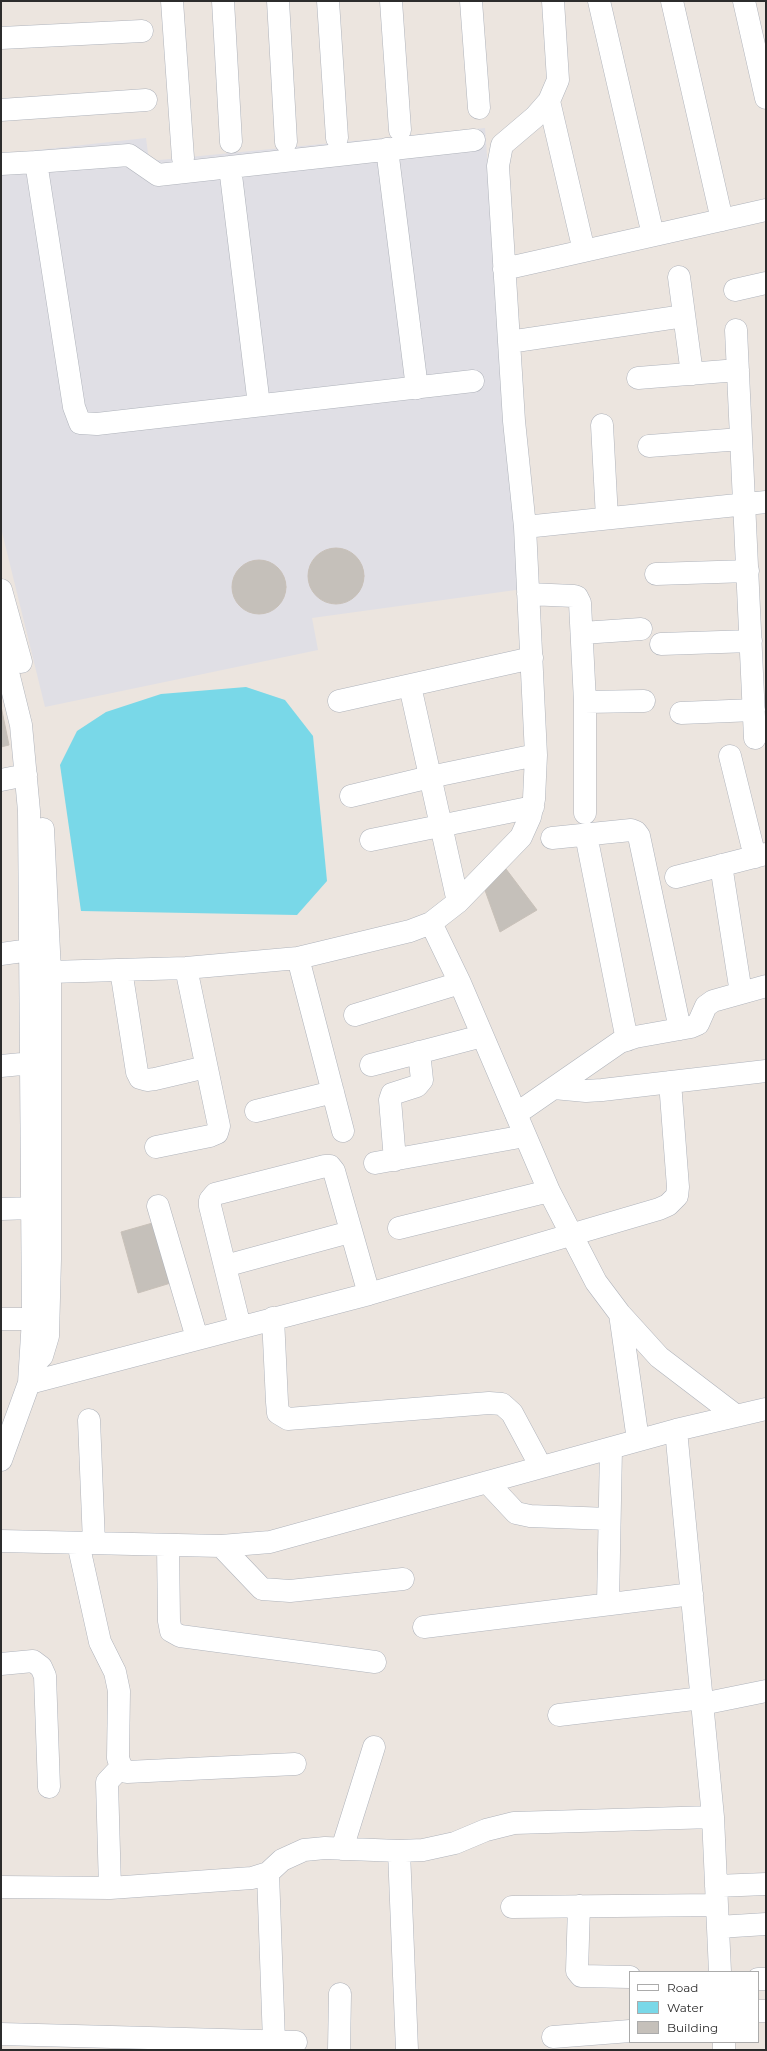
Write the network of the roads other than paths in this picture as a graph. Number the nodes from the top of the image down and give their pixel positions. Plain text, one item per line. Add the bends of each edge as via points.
1 (172, 1) edge
2 (223, 1) edge
3 (278, 1) edge
4 (328, 1) edge
5 (391, 1) edge
6 (471, 1) edge
7 (553, 1) edge
8 (599, 1) edge
9 (672, 1) edge
10 (744, 1) edge
11 (142, 31) dead end
12 (1, 38) edge
13 (766, 98) edge
14 (146, 100) dead end
15 (549, 101) junction
16 (479, 108) dead end
17 (1, 110) edge
18 (400, 130) dead end
19 (337, 138) dead end
20 (474, 140) dead end
21 (231, 142) dead end
22 (286, 142) dead end
23 (386, 149) junction
24 (182, 158) dead end
25 (36, 162) junction
26 (1, 164) edge
27 (230, 167) junction
28 (766, 210) edge
29 (722, 220) junction
30 (653, 235) junction
31 (584, 251) junction
32 (504, 269) junction
33 (679, 277) dead end
34 (766, 283) edge
35 (735, 290) dead end
36 (684, 316) junction
37 (736, 330) dead end
38 (509, 342) junction
39 (738, 370) junction
40 (692, 374) junction
41 (638, 378) dead end
42 (473, 381) dead end
43 (417, 388) junction
44 (259, 405) junction
45 (602, 425) dead end
46 (741, 439) junction
47 (649, 446) dead end
48 (766, 502) edge
49 (745, 504) junction
50 (607, 518) junction
51 (525, 527) junction
52 (748, 571) junction
53 (656, 574) dead end
54 (1, 590) edge
55 (528, 594) junction
56 (640, 629) dead end
57 (582, 633) junction
58 (751, 640) junction
59 (660, 644) dead end
60 (2, 654) edge
61 (532, 658) junction
62 (410, 686) junction
63 (644, 701) dead end
64 (339, 702) dead end
65 (586, 702) junction
66 (754, 710) junction
67 (681, 713) dead end
68 (755, 738) dead end
69 (536, 755) junction
70 (730, 756) dead end
71 (26, 775) junction
72 (430, 777) junction
73 (1, 780) edge
74 (351, 796) dead end
75 (533, 807) junction
76 (585, 812) dead end
77 (441, 826) junction
78 (586, 835) junction
79 (552, 838) dead end
80 (371, 840) dead end
81 (763, 858) edge
82 (721, 866) junction
83 (676, 877) dead end
84 (458, 902) junction
85 (431, 923) junction
86 (30, 950) junction
87 (1, 954) edge
88 (298, 958) junction
89 (186, 968) junction
90 (120, 970) junction
91 (50, 972) junction
92 (460, 983) junction
93 (766, 986) edge
94 (741, 993) junction
95 (355, 1015) dead end
96 (680, 1029) junction
97 (482, 1036) junction
98 (627, 1040) junction
99 (419, 1052) junction
100 (32, 1063) junction
101 (371, 1065) dead end
102 (1, 1066) edge
103 (206, 1066) junction
104 (766, 1071) edge
105 (670, 1082) junction
106 (554, 1088) junction
107 (333, 1092) junction
108 (256, 1111) dead end
109 (516, 1114) junction
110 (343, 1131) dead end
111 (525, 1136) junction
112 (156, 1147) dead end
113 (549, 1191) junction
114 (158, 1206) dead end
115 (33, 1208) junction
116 (1, 1209) edge
117 (399, 1228) dead end
118 (350, 1232) junction
119 (570, 1234) junction
120 (225, 1266) junction
121 (369, 1294) junction
122 (620, 1314) junction
123 (273, 1318) junction
124 (1, 1319) edge
125 (33, 1319) junction
126 (240, 1326) junction
127 (197, 1338) junction
128 (30, 1375) junction
129 (766, 1408) edge
130 (735, 1415) junction
131 (88, 1420) dead end
132 (676, 1430) junction
133 (638, 1440) junction
134 (611, 1448) junction
135 (1, 1460) edge
136 (541, 1467) junction
137 (487, 1482) junction
138 (609, 1519) junction
139 (1, 1542) edge
140 (86, 1543) junction
141 (168, 1545) junction
142 (221, 1546) junction
143 (403, 1579) dead end
144 (692, 1594) junction
145 (608, 1604) junction
146 (424, 1627) dead end
147 (375, 1662) dead end
148 (1, 1664) edge
149 (766, 1691) edge
150 (702, 1701) junction
151 (559, 1715) dead end
152 (374, 1747) dead end
153 (295, 1764) dead end
154 (121, 1767) junction
155 (49, 1787) dead end
156 (713, 1817) junction
157 (342, 1848) junction
158 (399, 1851) junction
159 (268, 1873) junction
160 (766, 1884) edge
161 (1, 1887) edge
162 (110, 1888) junction
163 (717, 1895) junction
164 (579, 1906) junction
165 (512, 1907) dead end
166 (766, 1924) edge
167 (718, 1927) junction
168 (720, 1971) edge
169 (629, 1976) edge
170 (340, 1994) dead end
171 (629, 2031) edge
172 (1, 2034) edge
173 (553, 2036) dead end
174 (296, 2042) dead end
175 (263, 2044) edge
176 (339, 2050) edge
177 (407, 2050) edge

1 - 24 street
2 - 21 street
3 - 22 street
4 - 19 street
5 - 18 street
6 - 16 street
7 - 15 street via 558,80
8 - 30 street
9 - 29 street
10 - 13 street
11 - 12 street
14 - 17 street
15 - 31 street
15 - 32 street via 535,117 502,145 498,166
20 - 23 street
23 - 27 street
23 - 43 street
25 - 26 street
25 - 27 street via 129,155 158,175
25 - 44 street via 74,407 80,423 97,424
27 - 44 street
28 - 29 street
29 - 30 street
30 - 31 street
31 - 32 street
32 - 38 street
33 - 36 street
34 - 35 street
36 - 38 street
36 - 40 street
37 - 39 street
38 - 51 street
39 - 40 street
39 - 46 street
40 - 41 street
42 - 43 street
43 - 44 street
45 - 50 street
46 - 47 street
46 - 49 street
48 - 49 street
49 - 50 street
49 - 52 street
50 - 51 street
51 - 55 street
52 - 53 street
52 - 58 street
54 - 91 street via 31,699 38,735
55 - 57 street via 578,597
55 - 61 street
56 - 57 street
57 - 65 street
58 - 59 street
58 - 66 street
60 - 71 street via 22,724
61 - 62 street
61 - 69 street
62 - 64 street
62 - 72 street
63 - 65 street
65 - 76 street
66 - 67 street
66 - 68 street
69 - 72 street
69 - 75 street
70 - 81 street
71 - 73 street
71 - 86 street via 29,811
72 - 74 street
72 - 77 street
75 - 77 street
75 - 84 street via 521,837
77 - 80 street
77 - 84 street
78 - 79 street
78 - 96 street via 631,830 639,836
78 - 98 street
81 - 82 street
82 - 83 street
82 - 94 street
84 - 85 street
85 - 88 street via 410,931
85 - 92 street
86 - 87 street
86 - 100 street
88 - 89 street
88 - 107 street
89 - 90 street
89 - 103 street
90 - 91 street
90 - 103 street via 140,1078 155,1079
91 - 128 street via 48,1336 42,1356
92 - 95 street
92 - 97 street
93 - 94 street
94 - 96 street via 713,1001 706,1006 698,1024
96 - 98 street
97 - 99 street
97 - 109 street
98 - 106 street via 608,1050
99 - 101 street
99 - 111 street via 422,1080 417,1086 392,1094 390,1100 385,1162
100 - 102 street
100 - 115 street
103 - 112 street via 219,1126 217,1133
104 - 105 street
105 - 106 street via 586,1091
105 - 119 street via 677,1196 668,1205 659,1209
106 - 109 street
107 - 108 street
107 - 110 street
109 - 111 street
111 - 113 street
113 - 117 street
113 - 119 street
114 - 127 street
115 - 116 street
115 - 125 street
118 - 120 street
118 - 120 street via 334,1171 330,1166 215,1194 210,1200 210,1206
118 - 121 street
119 - 121 street
119 - 122 street via 596,1282
120 - 126 street
121 - 123 street
122 - 130 street via 659,1357
122 - 133 street
123 - 126 street
123 - 136 street via 276,1402 278,1413 288,1419 502,1404 512,1412
124 - 125 street
125 - 128 street
126 - 127 street
127 - 128 street
128 - 135 street
129 - 130 street
130 - 132 street
131 - 140 street
132 - 133 street
132 - 144 street
133 - 134 street
134 - 136 street
134 - 138 street
136 - 137 street
137 - 138 street via 516,1513 530,1516
137 - 142 street via 270,1542
138 - 145 street
139 - 140 street
140 - 141 street
140 - 154 street via 97,1632 115,1672 119,1691 118,1758
141 - 142 street
141 - 147 street via 171,1631 180,1636
142 - 143 street via 251,1580 262,1589 274,1592
144 - 145 street
144 - 150 street
145 - 146 street
148 - 155 street via 33,1661 41,1667 45,1676
149 - 150 street
150 - 151 street
150 - 156 street
152 - 157 street
153 - 154 street via 127,1772
154 - 162 street via 107,1782
156 - 158 street via 514,1823 486,1830 455,1843 423,1850
156 - 163 street
157 - 158 street
157 - 159 street via 304,1850 282,1860
158 - 177 street
159 - 162 street via 252,1878
159 - 175 street
160 - 163 street
161 - 162 street
163 - 164 street
163 - 167 street
164 - 165 street
164 - 169 street via 578,1971 581,1976
166 - 167 street
167 - 168 street
170 - 176 street
171 - 173 street
172 - 175 street
174 - 175 street

